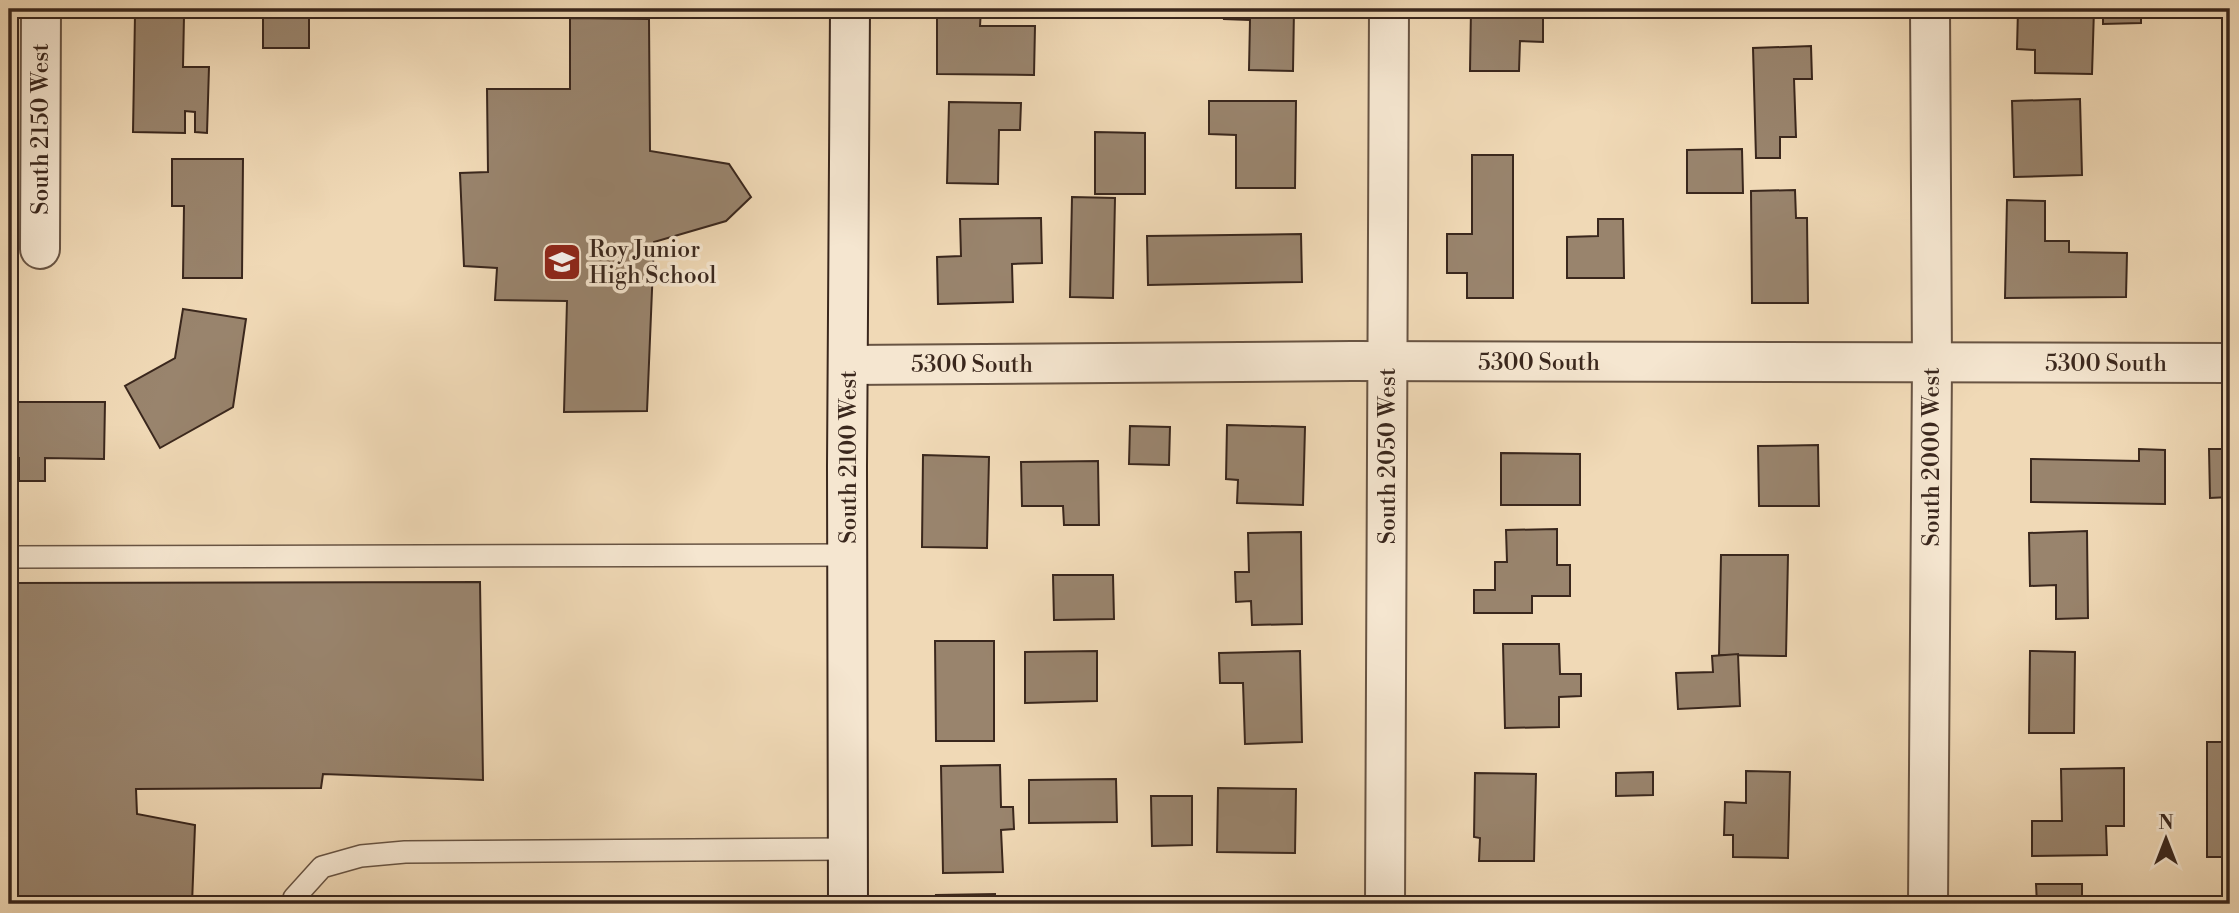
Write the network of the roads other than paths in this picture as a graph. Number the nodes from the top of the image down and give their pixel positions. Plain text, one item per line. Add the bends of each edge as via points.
1 (41, 9) edge
2 (850, 9) edge
3 (1389, 9) edge
4 (1930, 9) edge
5 (40, 249) dead end
6 (1387, 361) junction
7 (2230, 363) edge
8 (1932, 364) junction
9 (848, 365) junction
10 (848, 555) junction
11 (9, 557) edge
12 (848, 849) junction
13 (293, 904) edge
14 (848, 904) edge
15 (1385, 904) edge
16 (1928, 904) edge

1 - 5 street, South 2150 West
2 - 9 street, South 2100 West
3 - 6 street, South 2050 West
4 - 8 street, South 2000 West
6 - 8 street, 5300 South
6 - 9 street, 5300 South
6 - 15 street, South 2050 West
7 - 8 street, 5300 South
8 - 16 street, South 2000 West
9 - 10 street, South 2100 West
10 - 11 lane
10 - 12 street, South 2100 West
12 - 13 lane via 361,856 322,867
12 - 14 street, South 2100 West

